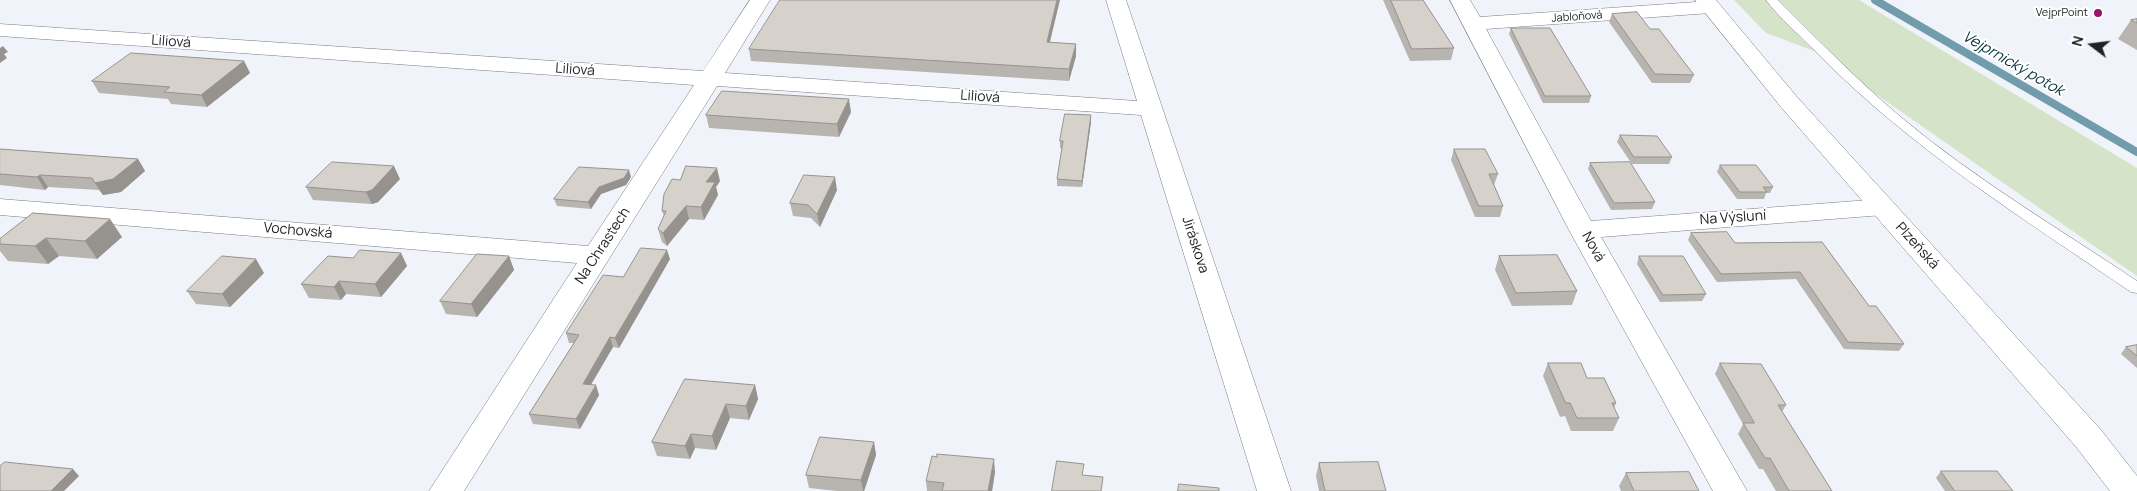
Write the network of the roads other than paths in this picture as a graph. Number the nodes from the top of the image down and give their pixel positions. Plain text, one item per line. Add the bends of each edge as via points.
1 (760, 0) edge
2 (1116, 0) edge
3 (1460, 0) edge
4 (1772, 0) edge
5 (1708, 4) edge
6 (1473, 24) junction
7 (0, 30) edge
8 (711, 79) junction
9 (1151, 109) junction
10 (1882, 206) junction
11 (0, 207) edge
12 (1583, 230) junction
13 (596, 256) junction
14 (2137, 288) edge
15 (446, 491) edge
16 (1274, 491) edge
17 (1730, 491) edge
18 (2130, 491) edge

1 - 8 street, Na Chrastech
2 - 9 street, Jiráskova
3 - 6 street, Nová
4 - 14 lane via 1850,79 1899,122 1992,191
5 - 6 street, Jabloňová
5 - 10 street, Plzeňská via 1789,102
6 - 12 street, Nová
7 - 8 street, Liliová
8 - 9 street, Liliová
8 - 13 street, Na Chrastech
9 - 16 street, Jiráskova
10 - 12 street, Na Výsluní
10 - 18 street, Plzeňská via 2089,439
11 - 13 street, Vochovská
12 - 17 street, Nová
13 - 15 street, Na Chrastech

